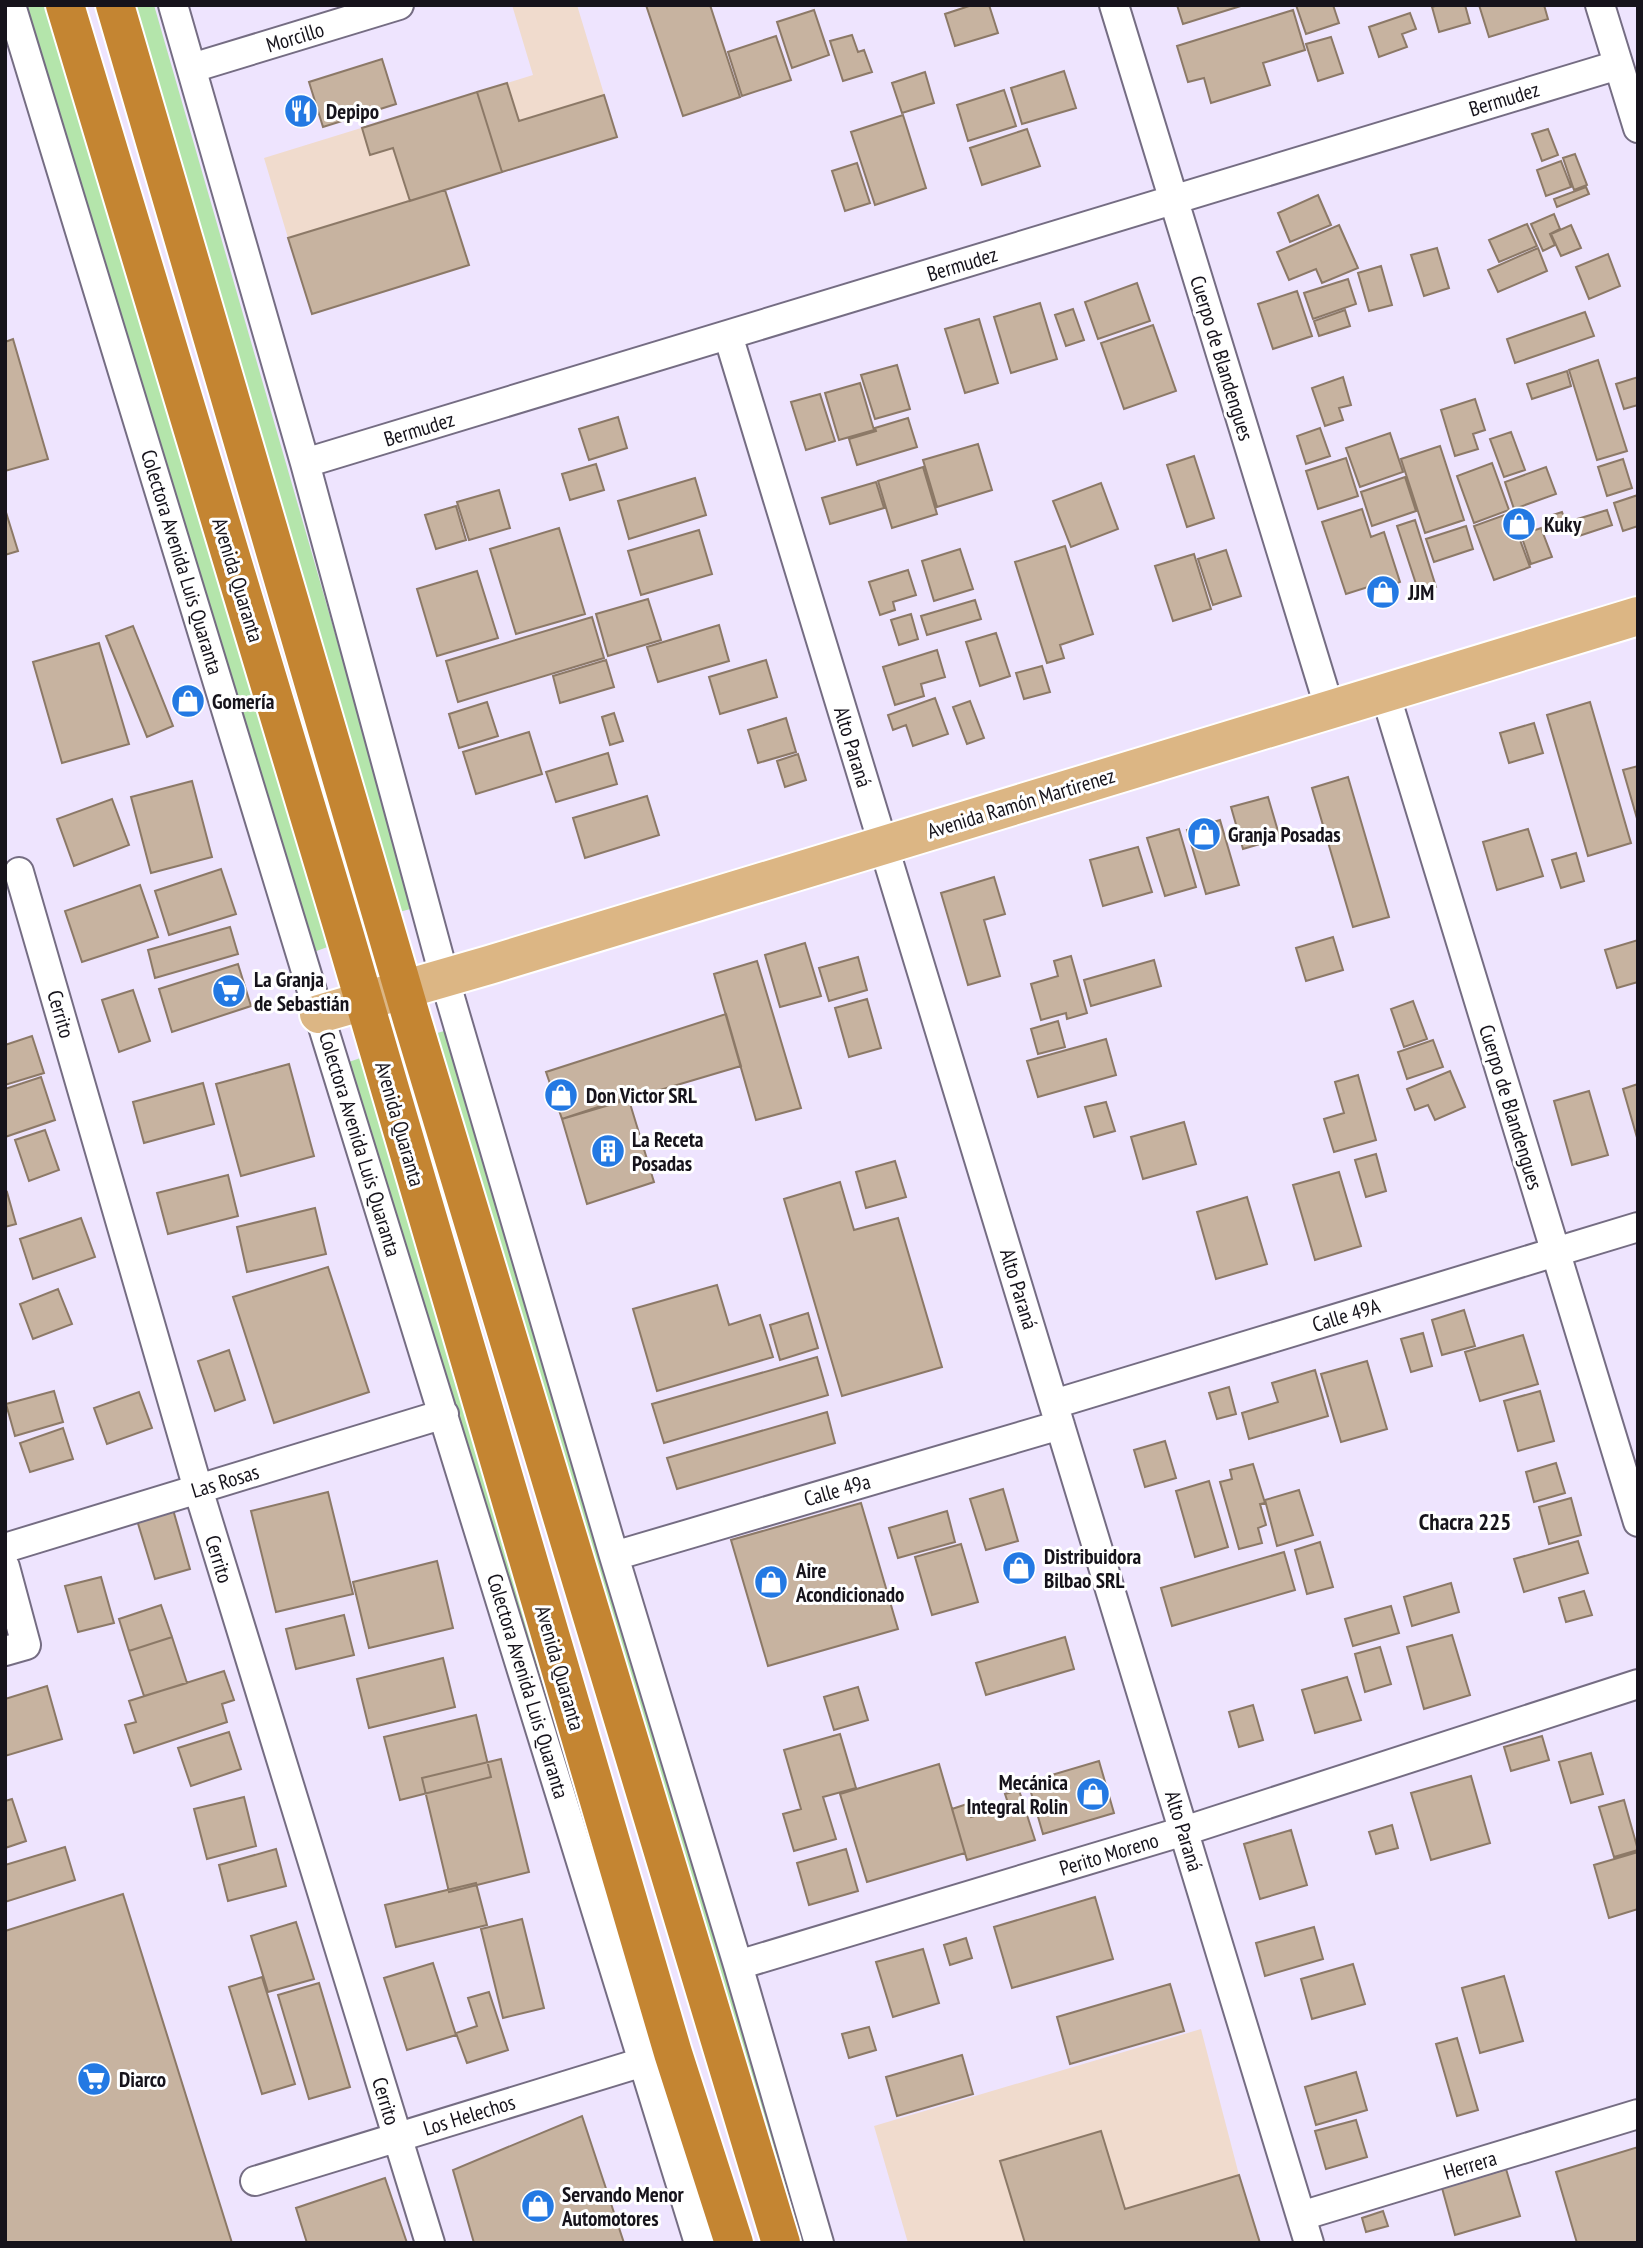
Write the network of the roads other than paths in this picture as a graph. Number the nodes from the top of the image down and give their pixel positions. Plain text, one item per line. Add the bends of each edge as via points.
1 (12, 5) edge
2 (65, 5) edge
3 (115, 5) edge
4 (173, 5) edge
5 (398, 5) edge
6 (1114, 5) edge
7 (1600, 5) edge
8 (1618, 65) junction
9 (192, 68) junction
10 (1638, 128) edge
11 (1173, 200) junction
12 (728, 335) junction
13 (305, 463) junction
14 (1638, 616) edge
15 (1385, 693) junction
16 (1330, 710) junction
17 (884, 845) junction
18 (19, 872) dead end
19 (445, 978) junction
20 (404, 989) junction
21 (364, 1001) junction
22 (319, 1014) junction
23 (1638, 1227) edge
24 (1555, 1252) junction
25 (444, 1414) junction
26 (1057, 1414) junction
27 (198, 1489) junction
28 (1638, 1522) edge
29 (5, 1548) edge
30 (614, 1556) junction
31 (5, 1567) edge
32 (16, 1648) edge
33 (1638, 1684) edge
34 (1184, 1831) junction
35 (738, 1965) junction
36 (658, 2058) junction
37 (1638, 2114) edge
38 (397, 2137) junction
39 (255, 2181) dead end
40 (1301, 2216) junction
41 (430, 2243) edge
42 (699, 2243) edge
43 (734, 2243) edge
44 (781, 2243) edge
45 (819, 2243) edge
46 (1310, 2243) edge

1 - 22 street, Colectora Avenida Luis Quaranta
2 - 21 highway, Avenida Quaranta
3 - 20 highway, Avenida Quaranta
4 - 9 street
5 - 9 street, Morcillo
6 - 11 street, Cuerpo de Blandengues
7 - 8 street
8 - 10 street
8 - 11 street, Bermudez
9 - 13 street
11 - 12 street, Bermudez
11 - 16 street, Cuerpo de Blandengues
12 - 13 street, Bermudez
12 - 17 street, Alto Paraná
13 - 19 street
14 - 15 main road, Avenida Ramón Martirenez
15 - 16 main road, Avenida Ramón Martirenez
15 - 24 street, Cuerpo de Blandengues
16 - 17 main road, Avenida Ramón Martirenez
17 - 19 main road, Avenida Ramón Martirenez
17 - 26 street, Alto Paraná
18 - 27 street, Cerrito
19 - 20 main road, Avenida Ramón Martirenez
19 - 30 street
20 - 21 main road, Avenida Ramón Martirenez
20 - 44 highway, Avenida Quaranta
21 - 22 main road, Avenida Ramón Martirenez
21 - 36 highway, Avenida Quaranta
22 - 25 street, Colectora Avenida Luis Quaranta
23 - 24 street, Calle 49A
24 - 26 street, Calle 49A
24 - 28 street, Cuerpo de Blandengues
25 - 27 street, Las Rosas
25 - 36 street, Colectora Avenida Luis Quaranta
26 - 30 street, Calle 49a
26 - 34 street, Alto Paraná
27 - 29 street, Las Rosas
27 - 38 street, Cerrito
30 - 35 street
31 - 32 street
33 - 34 street, Perito Moreno
34 - 35 street, Perito Moreno
34 - 40 street, Alto Paraná
35 - 45 street
36 - 38 street, Los Helechos
36 - 42 street, Colectora Avenida Luis Quaranta
36 - 43 highway, Avenida Quaranta
37 - 40 street, Herrera
38 - 39 street, Los Helechos
38 - 41 street, Cerrito
40 - 46 street, Alto Paraná

